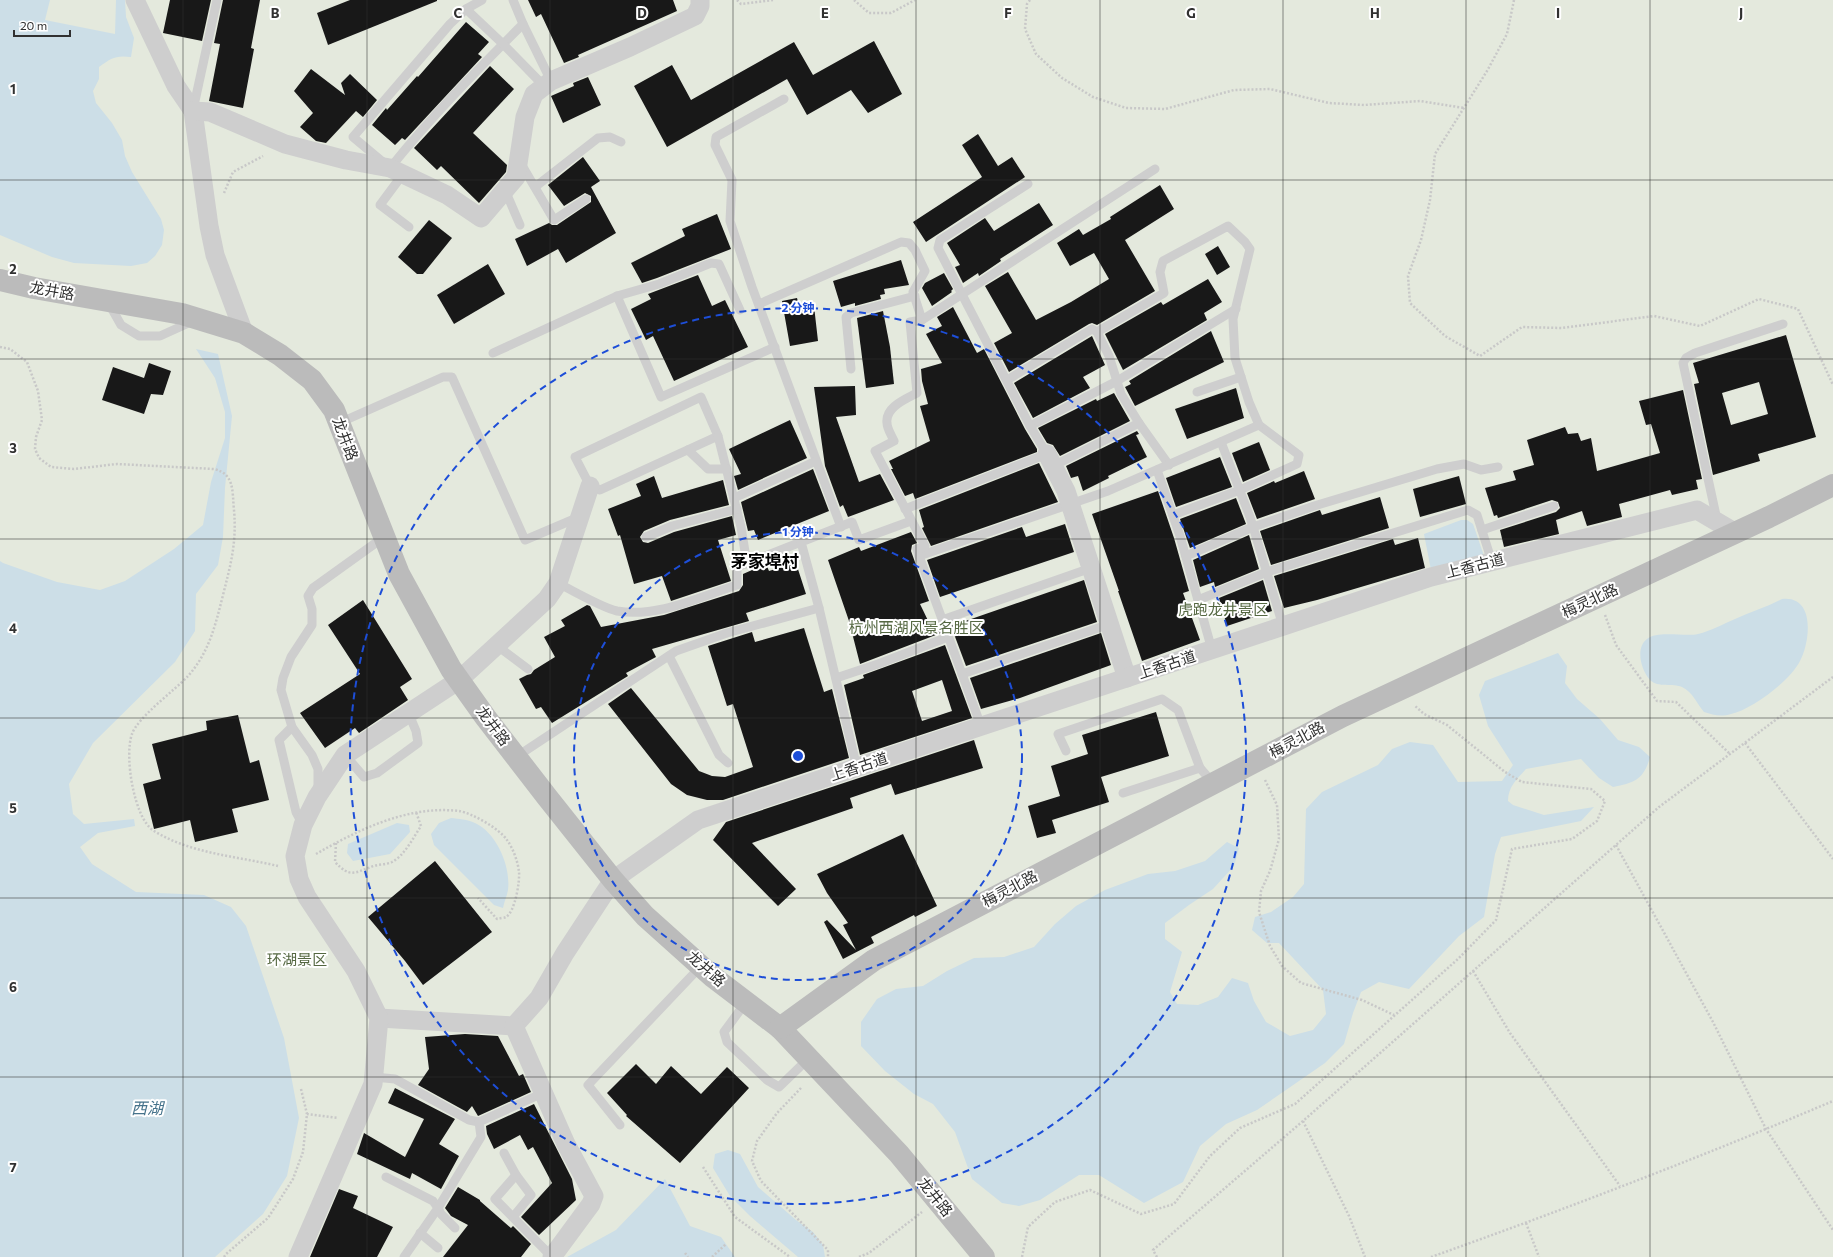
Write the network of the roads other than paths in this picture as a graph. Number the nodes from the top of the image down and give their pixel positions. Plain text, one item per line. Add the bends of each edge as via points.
1 (135, 0) edge
2 (216, 0) edge
3 (482, 0) edge
4 (513, 0) edge
5 (700, 0) edge
6 (466, 9) junction
7 (524, 24) junction
8 (504, 44) junction
9 (547, 84) junction
10 (784, 99) dead end
11 (193, 111) junction
12 (621, 142) dead end
13 (518, 160) junction
14 (1155, 169) dead end
15 (396, 171) junction
16 (1028, 184) dead end
17 (535, 188) junction
18 (505, 190) junction
19 (586, 199) dead end
20 (520, 225) dead end
21 (409, 227) dead end
22 (0, 280) edge
23 (962, 294) junction
24 (617, 296) junction
25 (915, 296) junction
26 (107, 301) junction
27 (759, 304) junction
28 (1236, 309) junction
29 (740, 310) dead end
30 (198, 318) junction
31 (922, 320) junction
32 (1783, 324) dead end
33 (244, 332) junction
34 (1097, 332) junction
35 (774, 348) junction
36 (493, 353) dead end
37 (851, 369) dead end
38 (1241, 377) junction
39 (1007, 380) junction
40 (1117, 381) junction
41 (1197, 392) dead end
42 (339, 423) junction
43 (1139, 423) junction
44 (1259, 425) junction
45 (1030, 426) junction
46 (718, 436) junction
47 (1221, 442) junction
48 (688, 450) junction
49 (1050, 460) junction
50 (816, 461) junction
51 (1169, 465) junction
52 (1498, 467) dead end
53 (727, 469) junction
54 (1156, 470) junction
55 (1833, 485) edge
56 (590, 486) junction
57 (1240, 490) junction
58 (734, 498) junction
59 (1071, 504) junction
60 (1554, 506) dead end
61 (737, 509) junction
62 (905, 509) junction
63 (1173, 515) junction
64 (580, 516) junction
65 (912, 521) junction
66 (1717, 522) junction
67 (841, 527) junction
68 (1254, 527) junction
69 (1482, 530) junction
70 (1736, 533) junction
71 (384, 537) junction
72 (646, 537) dead end
73 (801, 542) junction
74 (919, 556) junction
75 (1186, 556) junction
76 (1492, 562) junction
77 (747, 564) junction
78 (1092, 568) junction
79 (1267, 572) junction
80 (558, 583) junction
81 (1198, 600) junction
82 (819, 608) junction
83 (942, 620) junction
84 (1110, 624) junction
85 (1283, 626) junction
86 (948, 637) junction
87 (496, 645) junction
88 (1212, 650) junction
89 (669, 656) junction
90 (528, 669) dead end
91 (962, 674) junction
92 (836, 678) junction
93 (1127, 678) junction
94 (459, 680) junction
95 (408, 712) junction
96 (981, 726) junction
97 (292, 727) junction
98 (1066, 751) dead end
99 (345, 755) junction
100 (516, 757) junction
101 (728, 763) dead end
102 (857, 768) junction
103 (1206, 775) junction
104 (1123, 793) dead end
105 (318, 797) junction
106 (303, 825) junction
107 (613, 880) junction
108 (701, 966) junction
109 (746, 1002) junction
110 (379, 1018) junction
111 (514, 1026) junction
112 (780, 1028) junction
113 (809, 1058) junction
114 (374, 1076) junction
115 (543, 1093) junction
116 (479, 1122) junction
117 (620, 1125) dead end
118 (504, 1153) dead end
119 (516, 1175) junction
120 (386, 1177) dead end
121 (438, 1208) junction
122 (513, 1217) junction
123 (455, 1228) dead end
124 (420, 1233) junction
125 (438, 1248) dead end
126 (298, 1257) edge
127 (404, 1257) edge
128 (552, 1257) edge
129 (984, 1257) edge

1 - 11 street via 176,86
2 - 11 lane
3 - 6 lane
4 - 7 lane
5 - 9 street via 695,16
6 - 8 lane
6 - 15 lane via 352,137
7 - 8 lane
7 - 9 lane
8 - 9 lane
8 - 15 lane via 466,80 414,138
9 - 13 street via 534,94 525,117
10 - 27 lane via 716,137 715,145 732,180 730,221
11 - 15 street via 210,112 284,144
11 - 33 street via 209,226 216,255
12 - 17 lane via 610,137 598,138
13 - 17 lane
13 - 18 street via 516,177
14 - 23 lane
15 - 18 street via 447,195 481,218
15 - 21 lane via 380,205
16 - 23 lane via 940,240 938,248
17 - 19 lane via 554,220
18 - 20 lane
22 - 26 street, 龙井路
23 - 31 lane
23 - 39 lane
24 - 29 lane via 659,284 711,263 719,264
24 - 35 lane via 661,397
24 - 36 lane
25 - 27 lane via 913,292 925,271 915,250 909,243 901,242
25 - 31 lane
25 - 37 lane via 851,313 846,317
26 - 30 street, 龙井路
26 - 30 lane via 121,325 139,336 160,336
27 - 35 lane
28 - 34 lane via 1250,249 1228,226 1163,261 1160,272 1164,293
28 - 38 lane via 1233,319 1235,358
28 - 40 lane
30 - 33 street, 龙井路
31 - 62 lane via 910,322 917,393 889,413 887,423 894,441 875,451
32 - 66 lane via 1695,353 1683,363
33 - 42 street, 龙井路 via 312,380 334,410
34 - 39 lane via 1092,329
34 - 40 lane via 1109,356
35 - 50 lane
38 - 41 lane
38 - 44 lane
39 - 45 lane
40 - 43 lane via 1121,394
40 - 45 lane
42 - 64 lane via 443,377 452,377 525,540
42 - 71 street, 龙井路
43 - 49 lane
43 - 51 lane
44 - 47 lane
44 - 57 lane via 1300,455 1297,464
45 - 49 lane
46 - 48 lane
46 - 53 lane
46 - 56 lane via 701,397 575,457
47 - 51 lane
47 - 57 lane
48 - 53 lane via 708,469
48 - 56 lane via 600,490
49 - 59 street
49 - 62 lane
50 - 58 lane
50 - 67 lane
51 - 54 lane
52 - 68 lane via 1481,470 1464,464 1437,469
53 - 58 lane
54 - 59 lane
54 - 63 lane
55 - 70 street, 梅灵北路
56 - 64 street
57 - 63 lane
57 - 68 lane
58 - 61 lane
59 - 74 lane
59 - 78 street
60 - 69 lane
61 - 72 lane via 672,526
61 - 77 lane
62 - 65 lane
63 - 75 lane
64 - 80 street
65 - 67 lane via 859,540 852,522
65 - 74 lane via 925,546 917,549
66 - 70 street, 上香古道
66 - 76 street, 上香古道 via 1697,510
67 - 73 lane
68 - 75 lane
68 - 79 lane
69 - 76 lane
69 - 79 lane via 1477,515 1468,510
70 - 103 street, 梅灵北路 via 1343,716 1256,761
71 - 94 street, 龙井路 via 400,574
71 - 97 lane via 313,588 308,596 312,609 312,625 291,657 281,690
73 - 77 lane
73 - 82 lane
74 - 83 lane
75 - 81 lane
76 - 85 street, 上香古道 via 1431,577
77 - 80 lane via 737,567 737,585 663,609 616,611
78 - 83 lane
78 - 84 street
79 - 81 lane
79 - 85 lane
80 - 87 street via 547,599
81 - 88 lane
82 - 89 lane via 727,633 676,651
82 - 92 lane
83 - 86 lane
84 - 91 lane
84 - 93 street
85 - 88 street, 上香古道
86 - 91 lane
86 - 92 lane
87 - 90 lane
87 - 94 street
88 - 93 street, 上香古道
89 - 100 lane
89 - 101 lane via 719,755
91 - 96 lane
92 - 102 lane
93 - 96 street, 上香古道
94 - 95 street
94 - 100 street, 龙井路
95 - 99 street
95 - 99 lane via 418,743 377,773 364,777
96 - 102 street, 上香古道
97 - 105 lane via 312,755 318,769
97 - 106 lane via 278,740 296,812
98 - 103 lane via 1058,734 1162,699 1178,710
99 - 105 street
100 - 107 street, 龙井路
102 - 107 street, 上香古道 via 698,820
103 - 104 lane
103 - 112 street, 梅灵北路 via 874,960
105 - 106 street
106 - 110 street via 296,863 299,879 307,897 356,970
107 - 108 street, 龙井路 via 645,916
107 - 111 street via 539,998
108 - 109 street, 龙井路
108 - 117 lane via 588,1085
109 - 112 street, 龙井路
109 - 113 lane via 724,1032 727,1042 767,1080 779,1087
110 - 111 street
110 - 114 street
111 - 115 street
112 - 113 street, 龙井路
113 - 129 street, 龙井路 via 900,1154
114 - 116 lane via 395,1079 469,1120
114 - 126 street via 373,1084
115 - 116 lane
115 - 128 street via 566,1144 594,1196 591,1204
116 - 121 lane via 481,1137
118 - 119 lane
119 - 122 lane via 531,1195
119 - 122 lane via 495,1199
120 - 121 lane via 433,1202
121 - 123 lane
121 - 124 lane
122 - 128 lane
124 - 125 lane
124 - 127 lane

